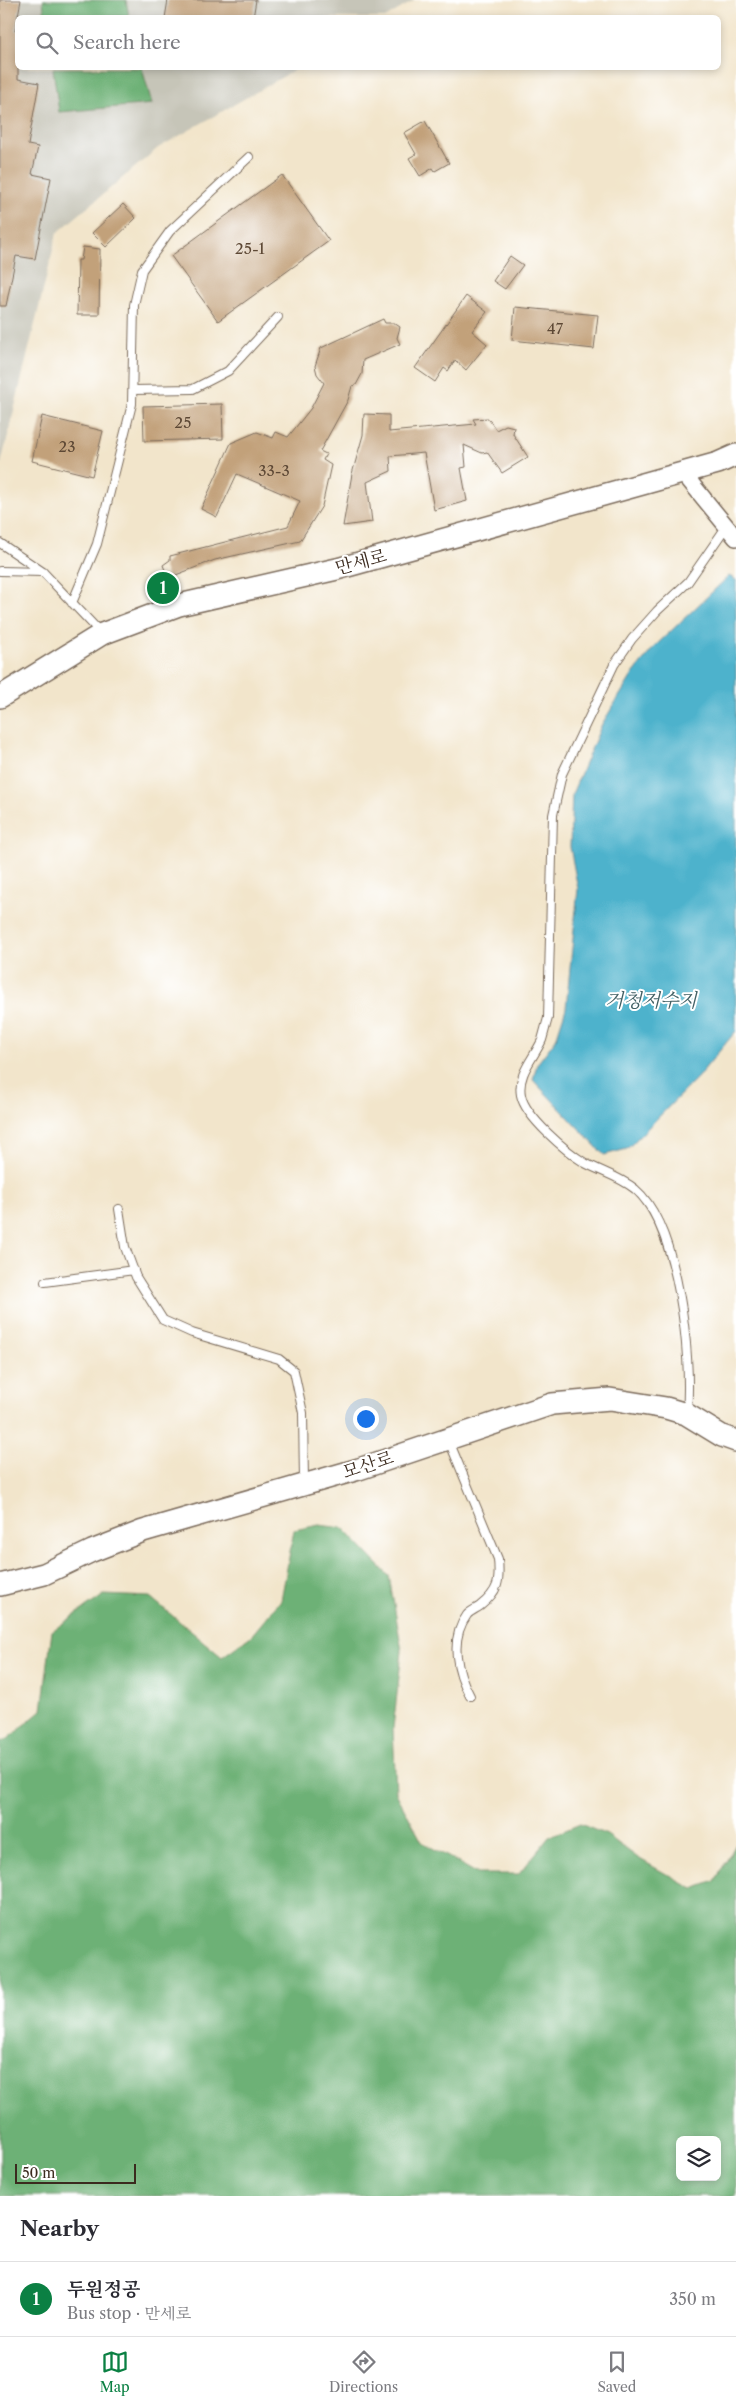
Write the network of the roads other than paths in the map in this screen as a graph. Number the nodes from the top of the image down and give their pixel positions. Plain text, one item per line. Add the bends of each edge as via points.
1 (249, 158) dead end
2 (278, 318) dead end
3 (133, 390) junction
4 (736, 455) edge
5 (683, 472) junction
6 (731, 533) edge
7 (0, 543) edge
8 (0, 570) edge
9 (43, 572) junction
10 (72, 603) junction
11 (102, 634) junction
12 (0, 697) edge
13 (119, 1210) dead end
14 (134, 1270) junction
15 (45, 1282) dead end
16 (686, 1414) junction
17 (448, 1439) junction
18 (736, 1441) edge
19 (304, 1484) junction
20 (0, 1585) edge
21 (470, 1696) dead end

1 - 3 lane via 170,231 142,270 134,306
2 - 3 lane via 228,371 194,389
3 - 10 lane via 97,544
4 - 5 main road, 만세로
5 - 6 street
5 - 11 main road, 만세로 via 337,569 179,605
6 - 16 lane via 688,582 657,610 623,652 562,774 553,815 548,1018 542,1040 522,1076 521,1096 534,1118 583,1161 636,1190 654,1212 678,1285 689,1388
7 - 9 lane
8 - 9 lane
9 - 10 lane
10 - 11 lane
11 - 12 main road, 만세로
13 - 14 lane via 125,1247
14 - 15 lane
14 - 19 lane via 163,1320 192,1333 279,1359 294,1371 303,1413
16 - 17 main road, 모산로 via 610,1399 552,1404
16 - 18 main road, 모산로
17 - 19 main road, 모산로
17 - 21 lane via 498,1559 500,1578 494,1594 468,1614 459,1632 456,1656 460,1678
19 - 20 main road, 모산로 via 144,1531 44,1574

